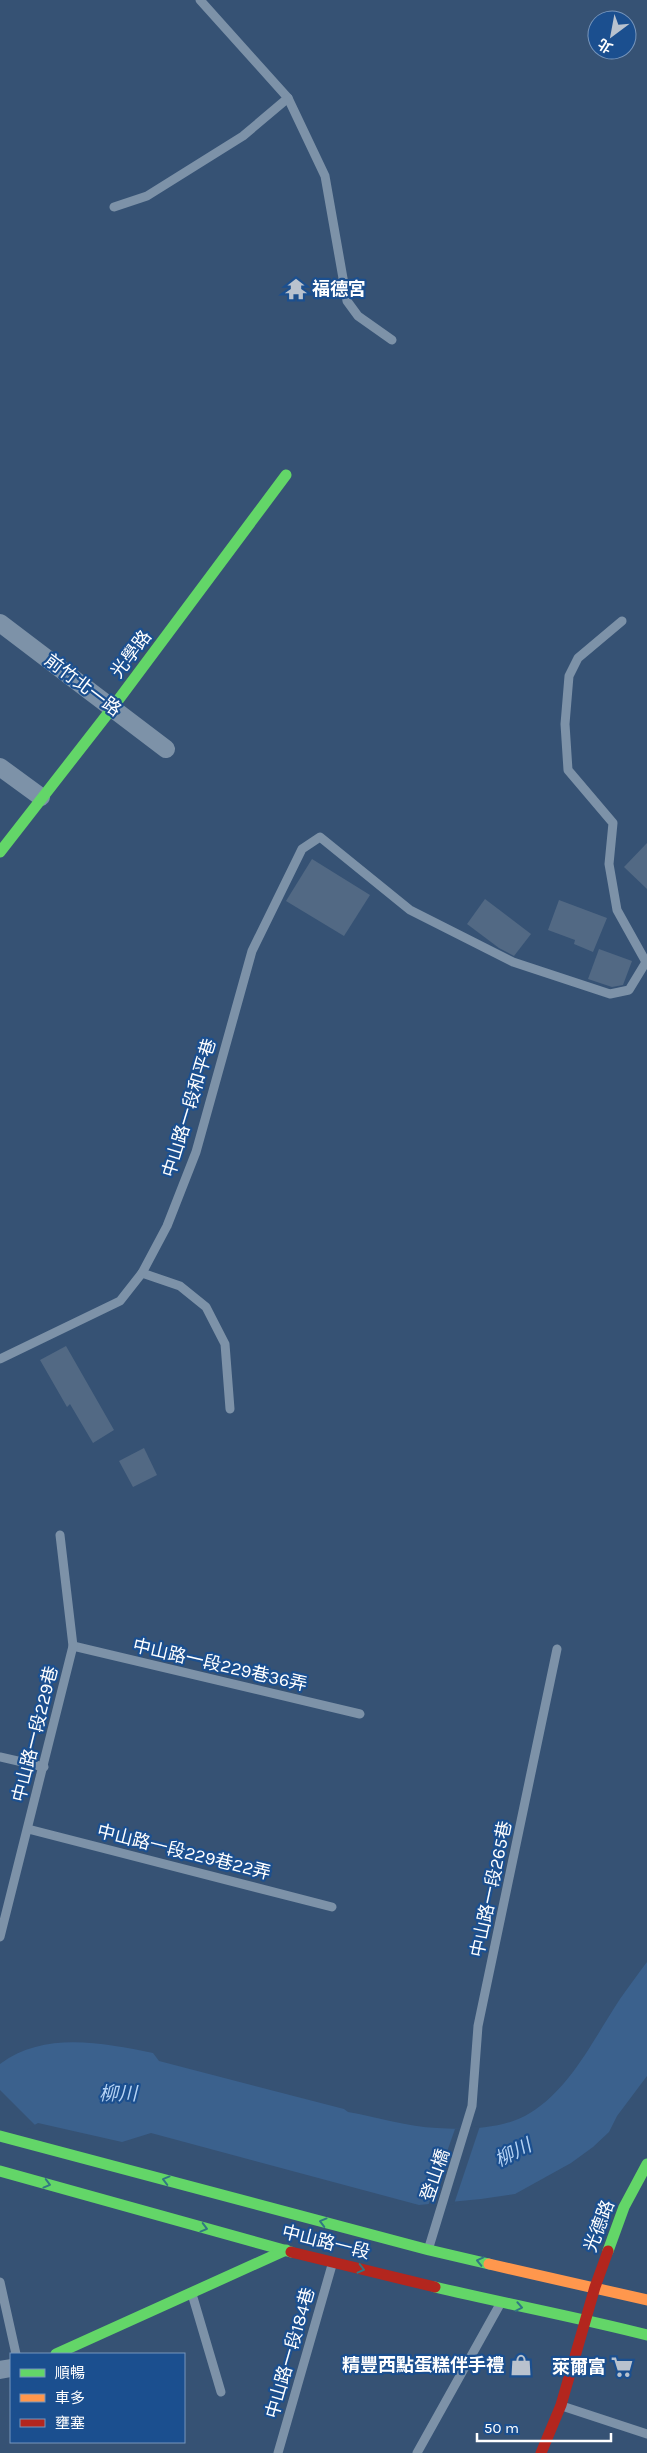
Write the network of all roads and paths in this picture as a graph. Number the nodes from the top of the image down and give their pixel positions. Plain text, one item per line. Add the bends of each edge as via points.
1 (200, 0) edge
2 (288, 98) junction
3 (114, 207) dead end
4 (392, 340) dead end
5 (286, 475) dead end
6 (622, 621) dead end
7 (0, 622) edge
8 (113, 707) junction
9 (166, 749) dead end
10 (0, 767) edge
11 (41, 797) junction
12 (0, 852) edge
13 (142, 1273) junction
14 (0, 1359) edge
15 (230, 1409) dead end
16 (60, 1535) dead end
17 (73, 1646) junction
18 (557, 1649) dead end
19 (360, 1714) dead end
20 (0, 1757) edge
21 (44, 1767) junction
22 (28, 1829) junction
23 (332, 1907) dead end
24 (0, 1938) edge
25 (0, 2136) edge
26 (465, 2137) joint
27 (647, 2164) edge
28 (0, 2171) edge
29 (286, 2250) junction
30 (429, 2250) junction
31 (333, 2262) junction
32 (0, 2282) edge
33 (595, 2287) junction
34 (192, 2293) junction
35 (647, 2300) edge
36 (500, 2303) junction
37 (586, 2319) junction
38 (647, 2335) edge
39 (16, 2353) edge
40 (58, 2353) edge
41 (221, 2392) dead end
42 (561, 2405) junction
43 (647, 2434) edge
44 (278, 2453) edge
45 (417, 2453) edge
46 (541, 2453) edge

1 - 2 lane
2 - 3 lane via 243,136 147,196
2 - 4 lane via 325,176 347,300 358,316
5 - 8 main road, 光學路
6 - 13 lane, 中山路一段和平巷 via 578,658 569,676 565,724 568,770 613,823 609,864 617,910 646,962 629,990 610,994 513,962 410,910 320,837 302,849 252,951 196,1152 166,1226
7 - 8 street, 前竹北一路
8 - 9 street, 前竹北一路
8 - 11 main road, 光學路
10 - 11 street
11 - 12 main road, 光學路
13 - 14 lane, 中山路一段和平巷 via 120,1300
13 - 15 lane via 180,1286 206,1307 225,1344
16 - 17 lane, 中山路一段229巷
17 - 19 lane, 中山路一段229巷36弄
17 - 21 lane, 中山路一段229巷
18 - 26 lane, 中山路一段265巷 via 478,2026 472,2106
20 - 21 lane
21 - 22 lane, 中山路一段229巷
22 - 23 lane, 中山路一段229巷22弄
22 - 24 lane, 中山路一段229巷
30 -> 25 main road, 中山路一段
26 - 30 lane, 登山橋
27 - 33 main road, 光德路 via 624,2207
28 -> 29 main road, 中山路一段
29 - 31 main road, 中山路一段
29 - 34 main road
33 -> 30 main road, 中山路一段
31 -> 36 main road, 中山路一段
31 - 44 lane, 中山路一段184巷
32 - 39 lane
33 - 35 main road, 中山路一段
33 - 37 main road, 光德路
34 - 40 main road
34 - 41 lane
36 -> 37 main road, 中山路一段
36 - 45 lane
37 - 38 main road, 中山路一段
37 - 42 main road, 光德路
42 - 43 lane
42 - 46 main road, 光德路

